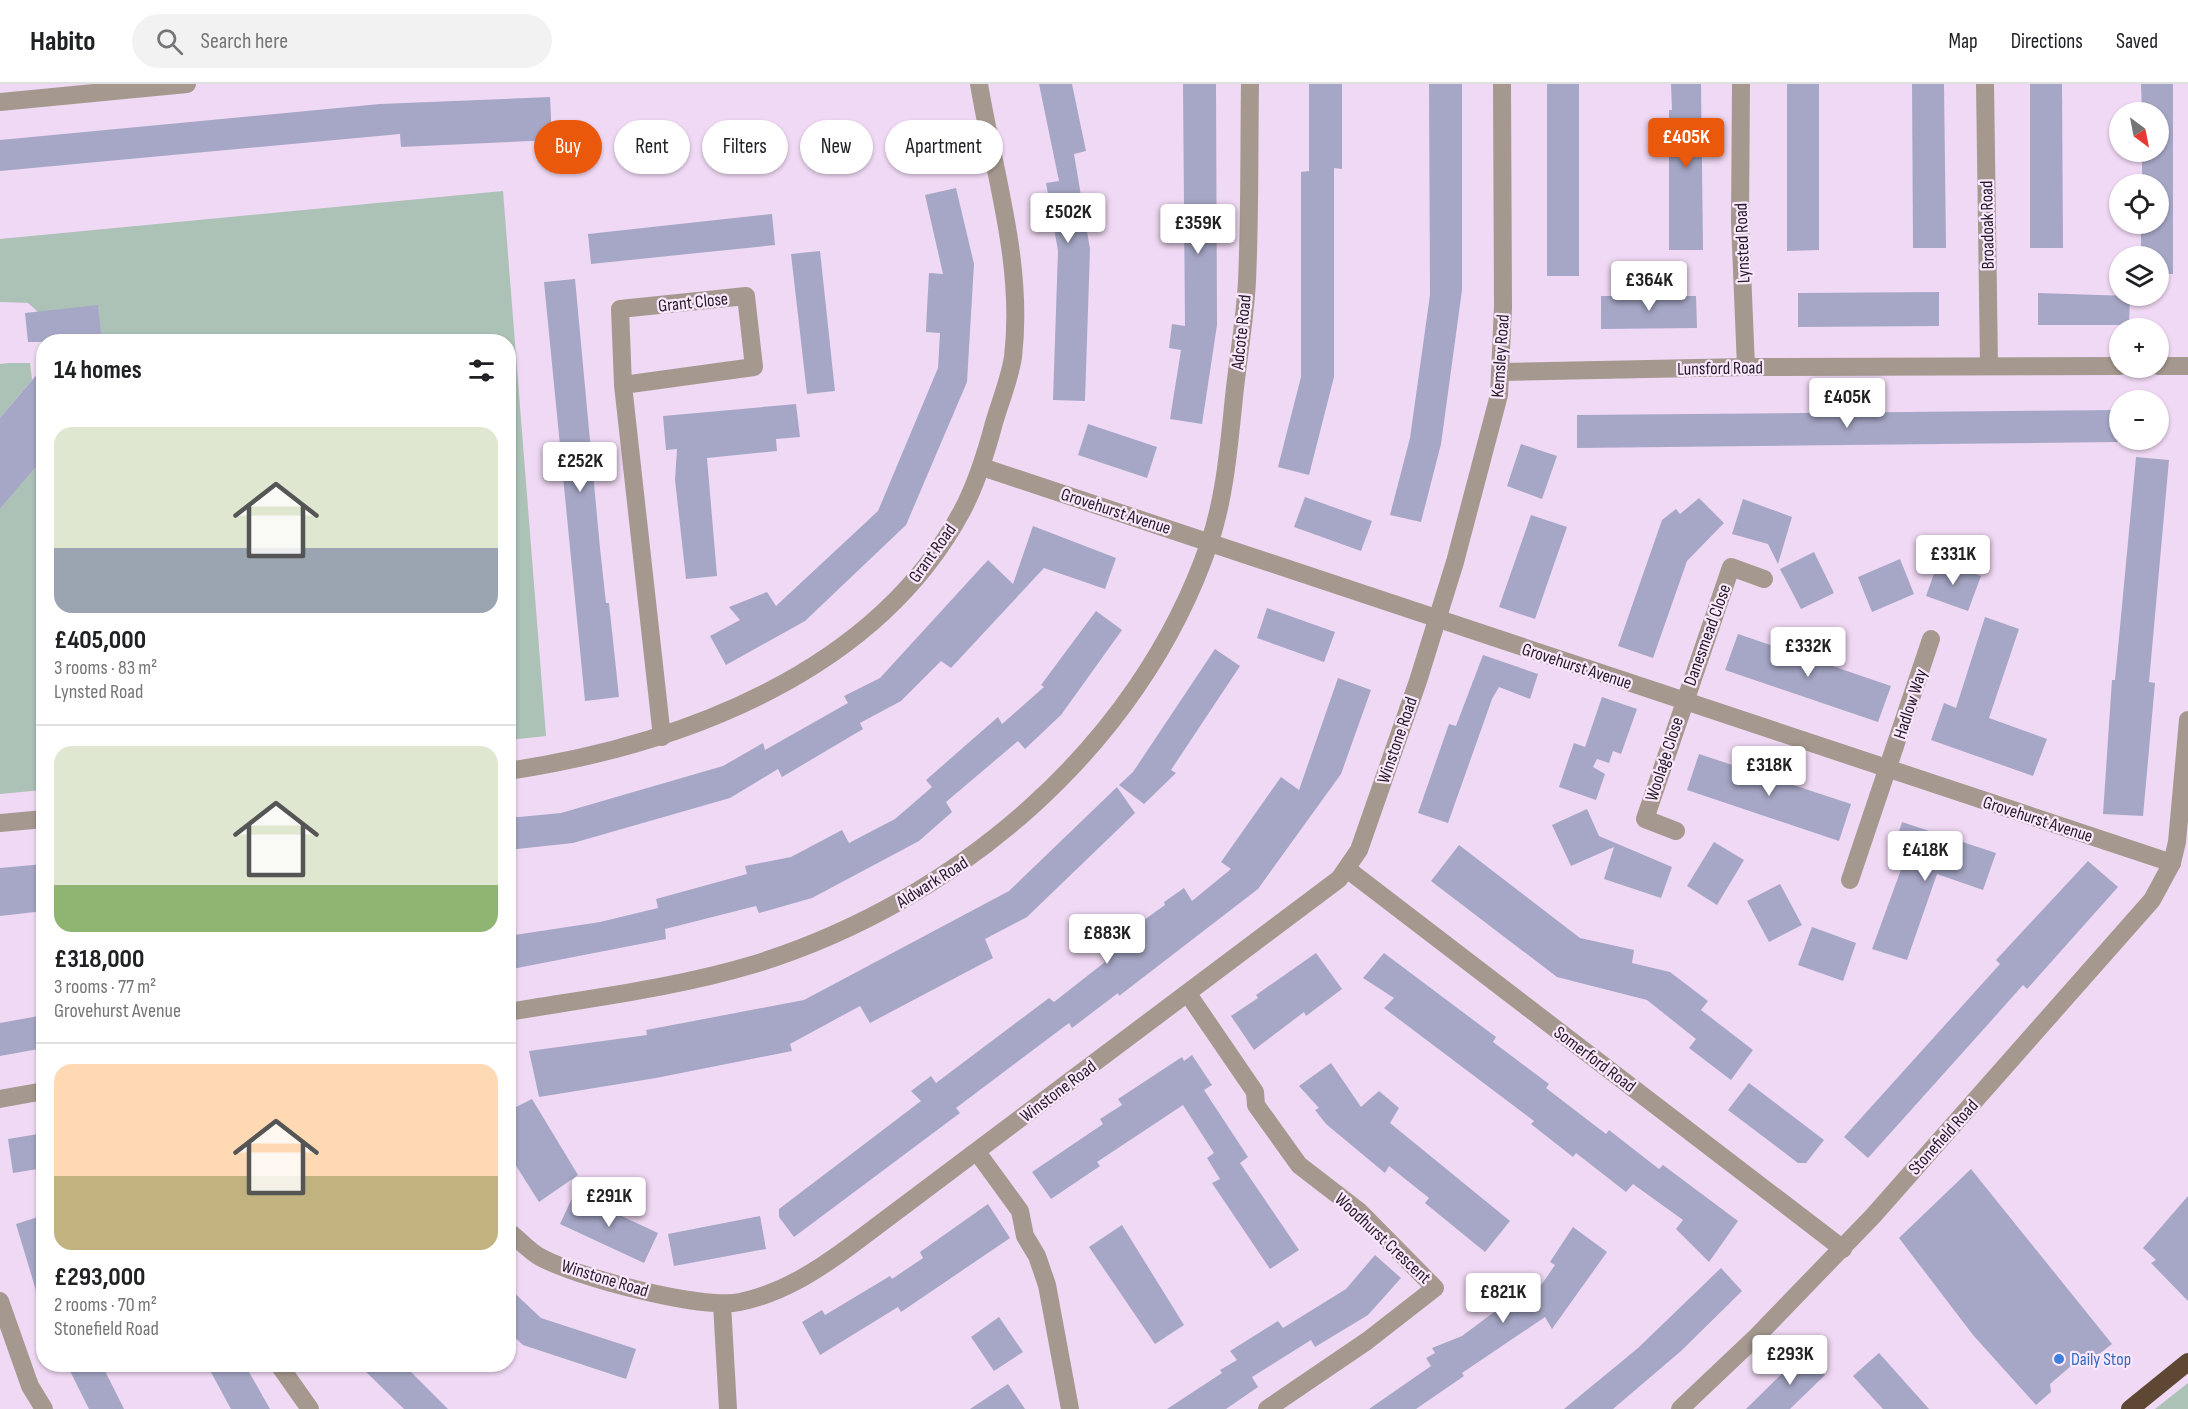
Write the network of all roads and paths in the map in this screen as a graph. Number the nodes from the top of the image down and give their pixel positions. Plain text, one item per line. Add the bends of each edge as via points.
1 (187, 84) edge
2 (979, 84) edge
3 (1250, 84) edge
4 (1502, 84) edge
5 (1741, 84) edge
6 (1985, 84) edge
7 (0, 102) edge
8 (1989, 366) junction
9 (2109, 366) edge
10 (2169, 366) edge
11 (2188, 366) edge
12 (1746, 367) junction
13 (1501, 372) junction
14 (623, 385) junction
15 (982, 467) junction
16 (1209, 542) junction
17 (1764, 579) dead end
18 (1438, 619) junction
19 (1931, 639) dead end
20 (1683, 701) junction
21 (2188, 720) edge
22 (662, 737) junction
23 (516, 770) edge
24 (1888, 770) junction
25 (36, 820) edge
26 (0, 823) edge
27 (1676, 831) dead end
28 (2172, 863) junction
29 (1347, 869) junction
30 (1850, 880) dead end
31 (1188, 994) junction
32 (516, 1011) edge
33 (36, 1092) edge
34 (0, 1099) edge
35 (977, 1152) junction
36 (516, 1238) edge
37 (1843, 1249) junction
38 (0, 1301) edge
39 (722, 1304) junction
40 (2188, 1362) edge
41 (284, 1372) edge
42 (44, 1409) edge
43 (310, 1409) edge
44 (728, 1409) edge
45 (1070, 1409) edge
46 (1267, 1409) edge
47 (1680, 1409) edge
48 (2130, 1409) edge

1 - 7 street
2 - 15 street, Grant Road via 1015,266 1013,358
3 - 16 street, Adcote Road via 1247,283 1228,454
4 - 13 street, Kemsley Road
5 - 12 street, Lynsted Road via 1740,222
6 - 8 street, Broadoak Road
8 - 9 street, Lunsford Road
8 - 12 street, Lunsford Road
10 - 11 street
12 - 13 street, Lunsford Road
13 - 18 street, Kemsley Road via 1492,424
14 - 14 street, Grant Close via 620,309 746,296 754,367
14 - 22 street, Grant Close
15 - 16 street, Grovehurst Avenue
15 - 22 street, Grant Road via 941,546 868,626 765,693
16 - 18 street, Grovehurst Avenue
16 - 32 street, Aldwark Road via 1168,633 1120,708 1034,805 959,865 889,909 844,931 754,964 658,987
17 - 20 street, Danesmead Close via 1731,567
18 - 20 street, Grovehurst Avenue
18 - 29 street, Winstone Road via 1359,850
19 - 24 street, Hadlow Way
20 - 24 street, Grovehurst Avenue
20 - 27 street, Woolage Close via 1645,819
21 - 28 street, Stonefield Road
22 - 23 street, Grant Road via 570,761
24 - 28 street, Grovehurst Avenue
24 - 30 street, Hadlow Way
25 - 26 street
28 - 37 street, Stonefield Road via 2137,918
29 - 31 street, Winstone Road via 1331,888
29 - 37 street, Somerford Road
31 - 35 street, Winstone Road
31 - 46 street, Woodhurst Crescent via 1255,1092 1257,1106 1299,1164 1360,1212 1435,1288 1367,1341
33 - 34 street
35 - 39 street, Winstone Road via 811,1274 760,1297
35 - 45 street via 1020,1211 1025,1236 1037,1256 1047,1286
36 - 39 street, Winstone Road via 540,1257 626,1288
37 - 47 street, Stonefield Road
38 - 42 street via 30,1386
39 - 44 street
40 - 48 highway
41 - 43 street

